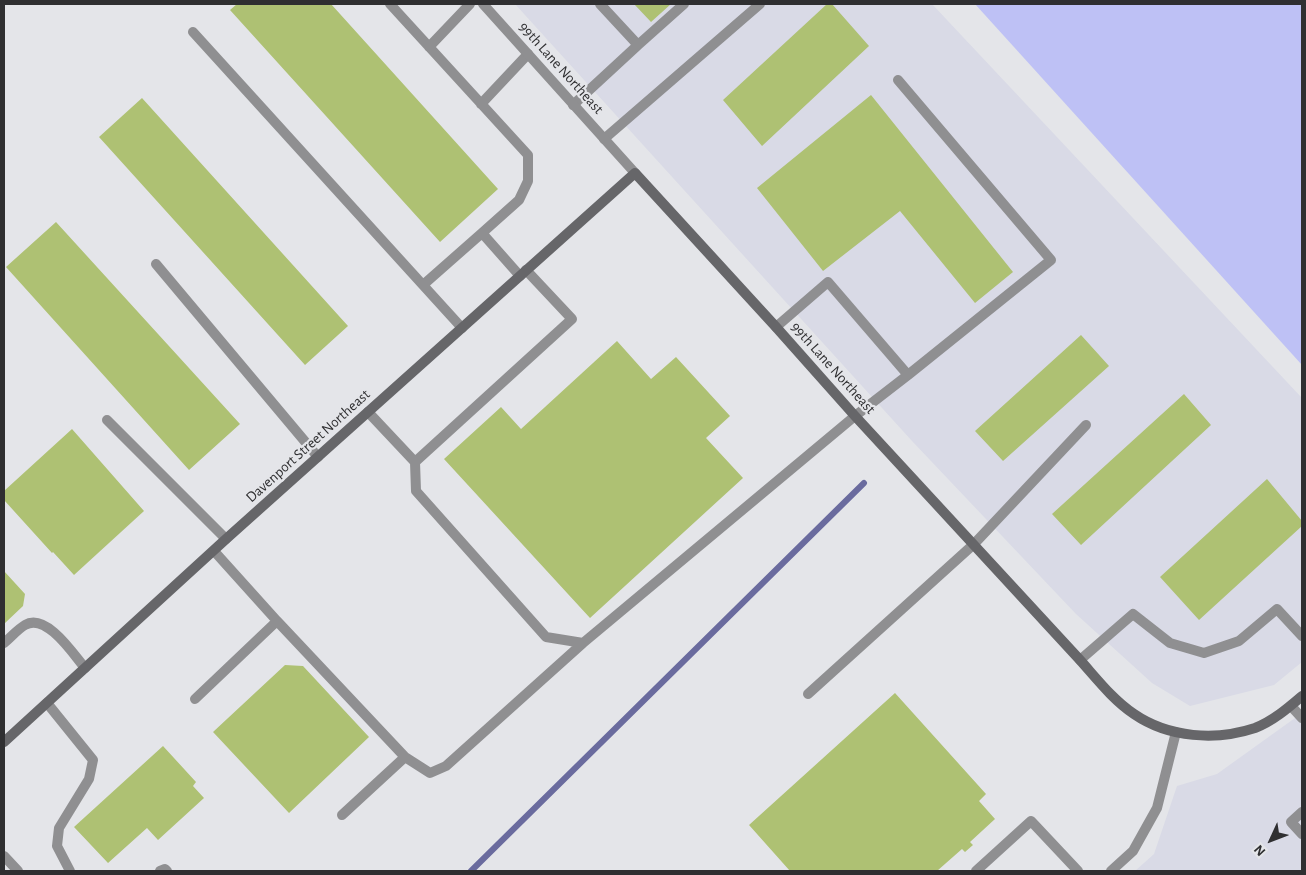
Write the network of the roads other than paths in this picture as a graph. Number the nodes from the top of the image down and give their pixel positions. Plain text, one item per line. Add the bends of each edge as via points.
1 (390, 4) edge
2 (470, 4) edge
3 (483, 4) edge
4 (600, 4) edge
5 (684, 4) edge
6 (760, 4) edge
7 (193, 32) dead end
8 (638, 45) junction
9 (429, 47) junction
10 (528, 54) junction
11 (898, 80) dead end
12 (481, 104) junction
13 (573, 105) junction
14 (604, 139) junction
15 (635, 173) junction
16 (482, 233) junction
17 (156, 264) dead end
18 (523, 273) junction
19 (423, 285) junction
20 (776, 327) junction
21 (462, 328) junction
22 (908, 374) junction
23 (368, 412) junction
24 (855, 416) junction
25 (107, 420) dead end
26 (1086, 425) dead end
27 (318, 457) junction
28 (414, 462) junction
29 (226, 540) junction
30 (974, 544) junction
31 (214, 551) junction
32 (277, 621) junction
33 (1302, 636) edge
34 (4, 643) edge
35 (583, 643) junction
36 (1080, 660) junction
37 (85, 668) junction
38 (808, 694) dead end
39 (1302, 696) edge
40 (195, 699) dead end
41 (46, 703) junction
42 (1291, 706) junction
43 (1302, 718) edge
44 (1176, 732) junction
45 (4, 742) edge
46 (405, 756) junction
47 (1302, 812) edge
48 (342, 814) dead end
49 (1302, 834) edge
50 (4, 856) edge
51 (18, 871) edge
52 (70, 871) edge
53 (160, 871) edge
54 (167, 871) edge
55 (976, 871) edge
56 (1078, 871) edge
57 (1111, 871) edge

1 - 9 street
2 - 9 street
3 - 10 street, 99th Lane Northeast
4 - 8 street
5 - 8 street
6 - 14 street
7 - 19 street
8 - 13 street
9 - 12 street
10 - 12 street
10 - 13 street, 99th Lane Northeast
11 - 22 street via 1051,260
12 - 16 street via 528,155 528,181 520,200
13 - 14 street, 99th Lane Northeast
14 - 15 street, 99th Lane Northeast
15 - 18 street, Davenport Street Northeast
15 - 20 street, 99th Lane Northeast
16 - 18 street
16 - 19 street
17 - 27 street
18 - 21 street, Davenport Street Northeast
18 - 28 street via 572,320
19 - 21 street
20 - 22 street via 828,282
20 - 24 street, 99th Lane Northeast
21 - 23 street, Davenport Street Northeast
22 - 24 street
23 - 27 street, Davenport Street Northeast
23 - 28 street
24 - 30 street, 99th Lane Northeast
24 - 35 street
25 - 29 street
26 - 30 street
27 - 29 street, Davenport Street Northeast
28 - 35 street via 416,491 546,637
29 - 31 street, Davenport Street Northeast
30 - 36 street, 99th Lane Northeast
30 - 38 street
31 - 32 street
31 - 37 street, Davenport Street Northeast
32 - 40 street
32 - 46 street
33 - 36 street via 1277,609 1239,640 1204,653 1170,642 1133,614
34 - 37 street via 27,624 41,623 58,635
35 - 46 street via 446,766 430,773
36 - 44 street, 99th Lane Northeast via 1134,714
37 - 41 street, Davenport Street Northeast
39 - 42 street, 99th Lane Northeast
41 - 45 street, Davenport Street Northeast
41 - 52 street via 93,760 90,779 59,828 57,846
42 - 43 street
42 - 44 street, 99th Lane Northeast via 1256,727 1230,734 1202,736
44 - 57 street via 1157,808 1133,851
46 - 48 street
47 - 49 street via 1291,822
50 - 51 street
53 - 54 street
55 - 56 street via 1032,821

